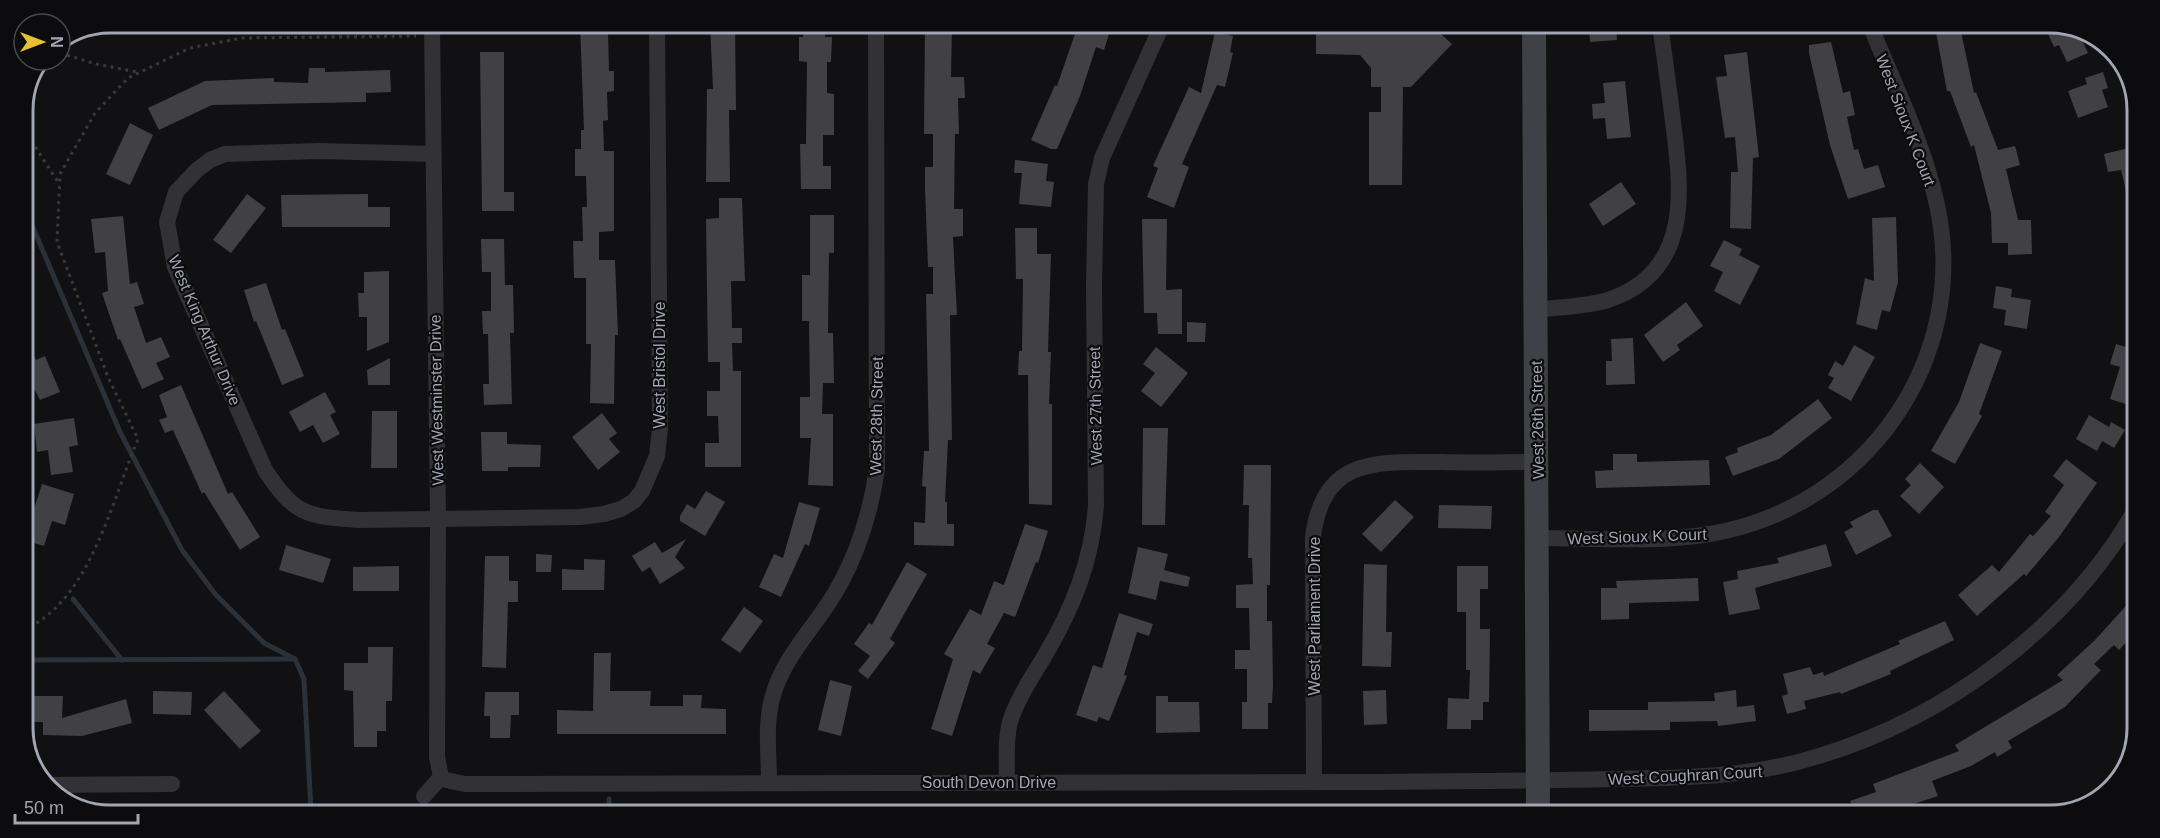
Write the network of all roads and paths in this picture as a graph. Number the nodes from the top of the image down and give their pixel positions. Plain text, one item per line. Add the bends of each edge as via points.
1 (348, 33) edge
2 (432, 33) edge
3 (657, 33) edge
4 (876, 33) edge
5 (1158, 33) edge
6 (1534, 33) edge
7 (1661, 33) edge
8 (1872, 33) edge
9 (72, 57) edge
10 (138, 73) junction
11 (33, 144) edge
12 (433, 154) junction
13 (59, 184) junction
14 (1535, 310) junction
15 (1538, 462) junction
16 (438, 517) junction
17 (2127, 522) edge
18 (1538, 538) junction
19 (33, 623) edge
20 (441, 777) junction
21 (1538, 781) junction
22 (770, 782) junction
23 (1007, 782) junction
24 (1314, 782) junction
25 (172, 784) dead end
26 (59, 785) edge
27 (424, 796) dead end
28 (1538, 805) edge

1 - 10 path via 242,38 190,48
2 - 12 street, West Westminster Drive
3 - 16 street, West Bristol Drive via 660,428 650,476 634,501 604,514 580,518
4 - 22 street, West 28th Street via 876,478 864,528 843,578 799,644 775,689 769,721
5 - 23 street, West 27th Street via 1102,158 1096,184 1094,537 1068,614 1010,722
6 - 14 main road, West 26th Street
7 - 14 street via 1681,192 1675,233 1667,252 1644,279 1609,300
8 - 18 street, West Sioux K Court via 1927,170 1942,238 1943,296 1936,329 1915,385 1889,427 1850,469 1810,497 1729,530 1683,537
9 - 10 path
10 - 13 path via 128,78 95,112 60,174
11 - 13 path
12 - 16 street, West Westminster Drive
12 - 16 street, West King Arthur Drive via 225,154 210,160 176,192 168,240 175,267 265,470 284,498 321,517
13 - 19 path via 57,242 108,376 138,439 97,548 65,600
14 - 15 main road, West 26th Street
15 - 18 main road, West 26th Street
15 - 24 street, West Parliament Drive via 1381,462 1349,472 1324,497 1313,537
16 - 20 street, West Westminster Drive via 437,756
17 - 21 street, West Coughran Court via 2067,600 2009,655 1937,705 1860,742 1765,771
18 - 21 main road, West 26th Street
20 - 22 street, South Devon Drive via 465,784
20 - 27 street
21 - 24 street, South Devon Drive
21 - 28 main road, West 26th Street
22 - 23 street, South Devon Drive
23 - 24 street, South Devon Drive
25 - 26 street

